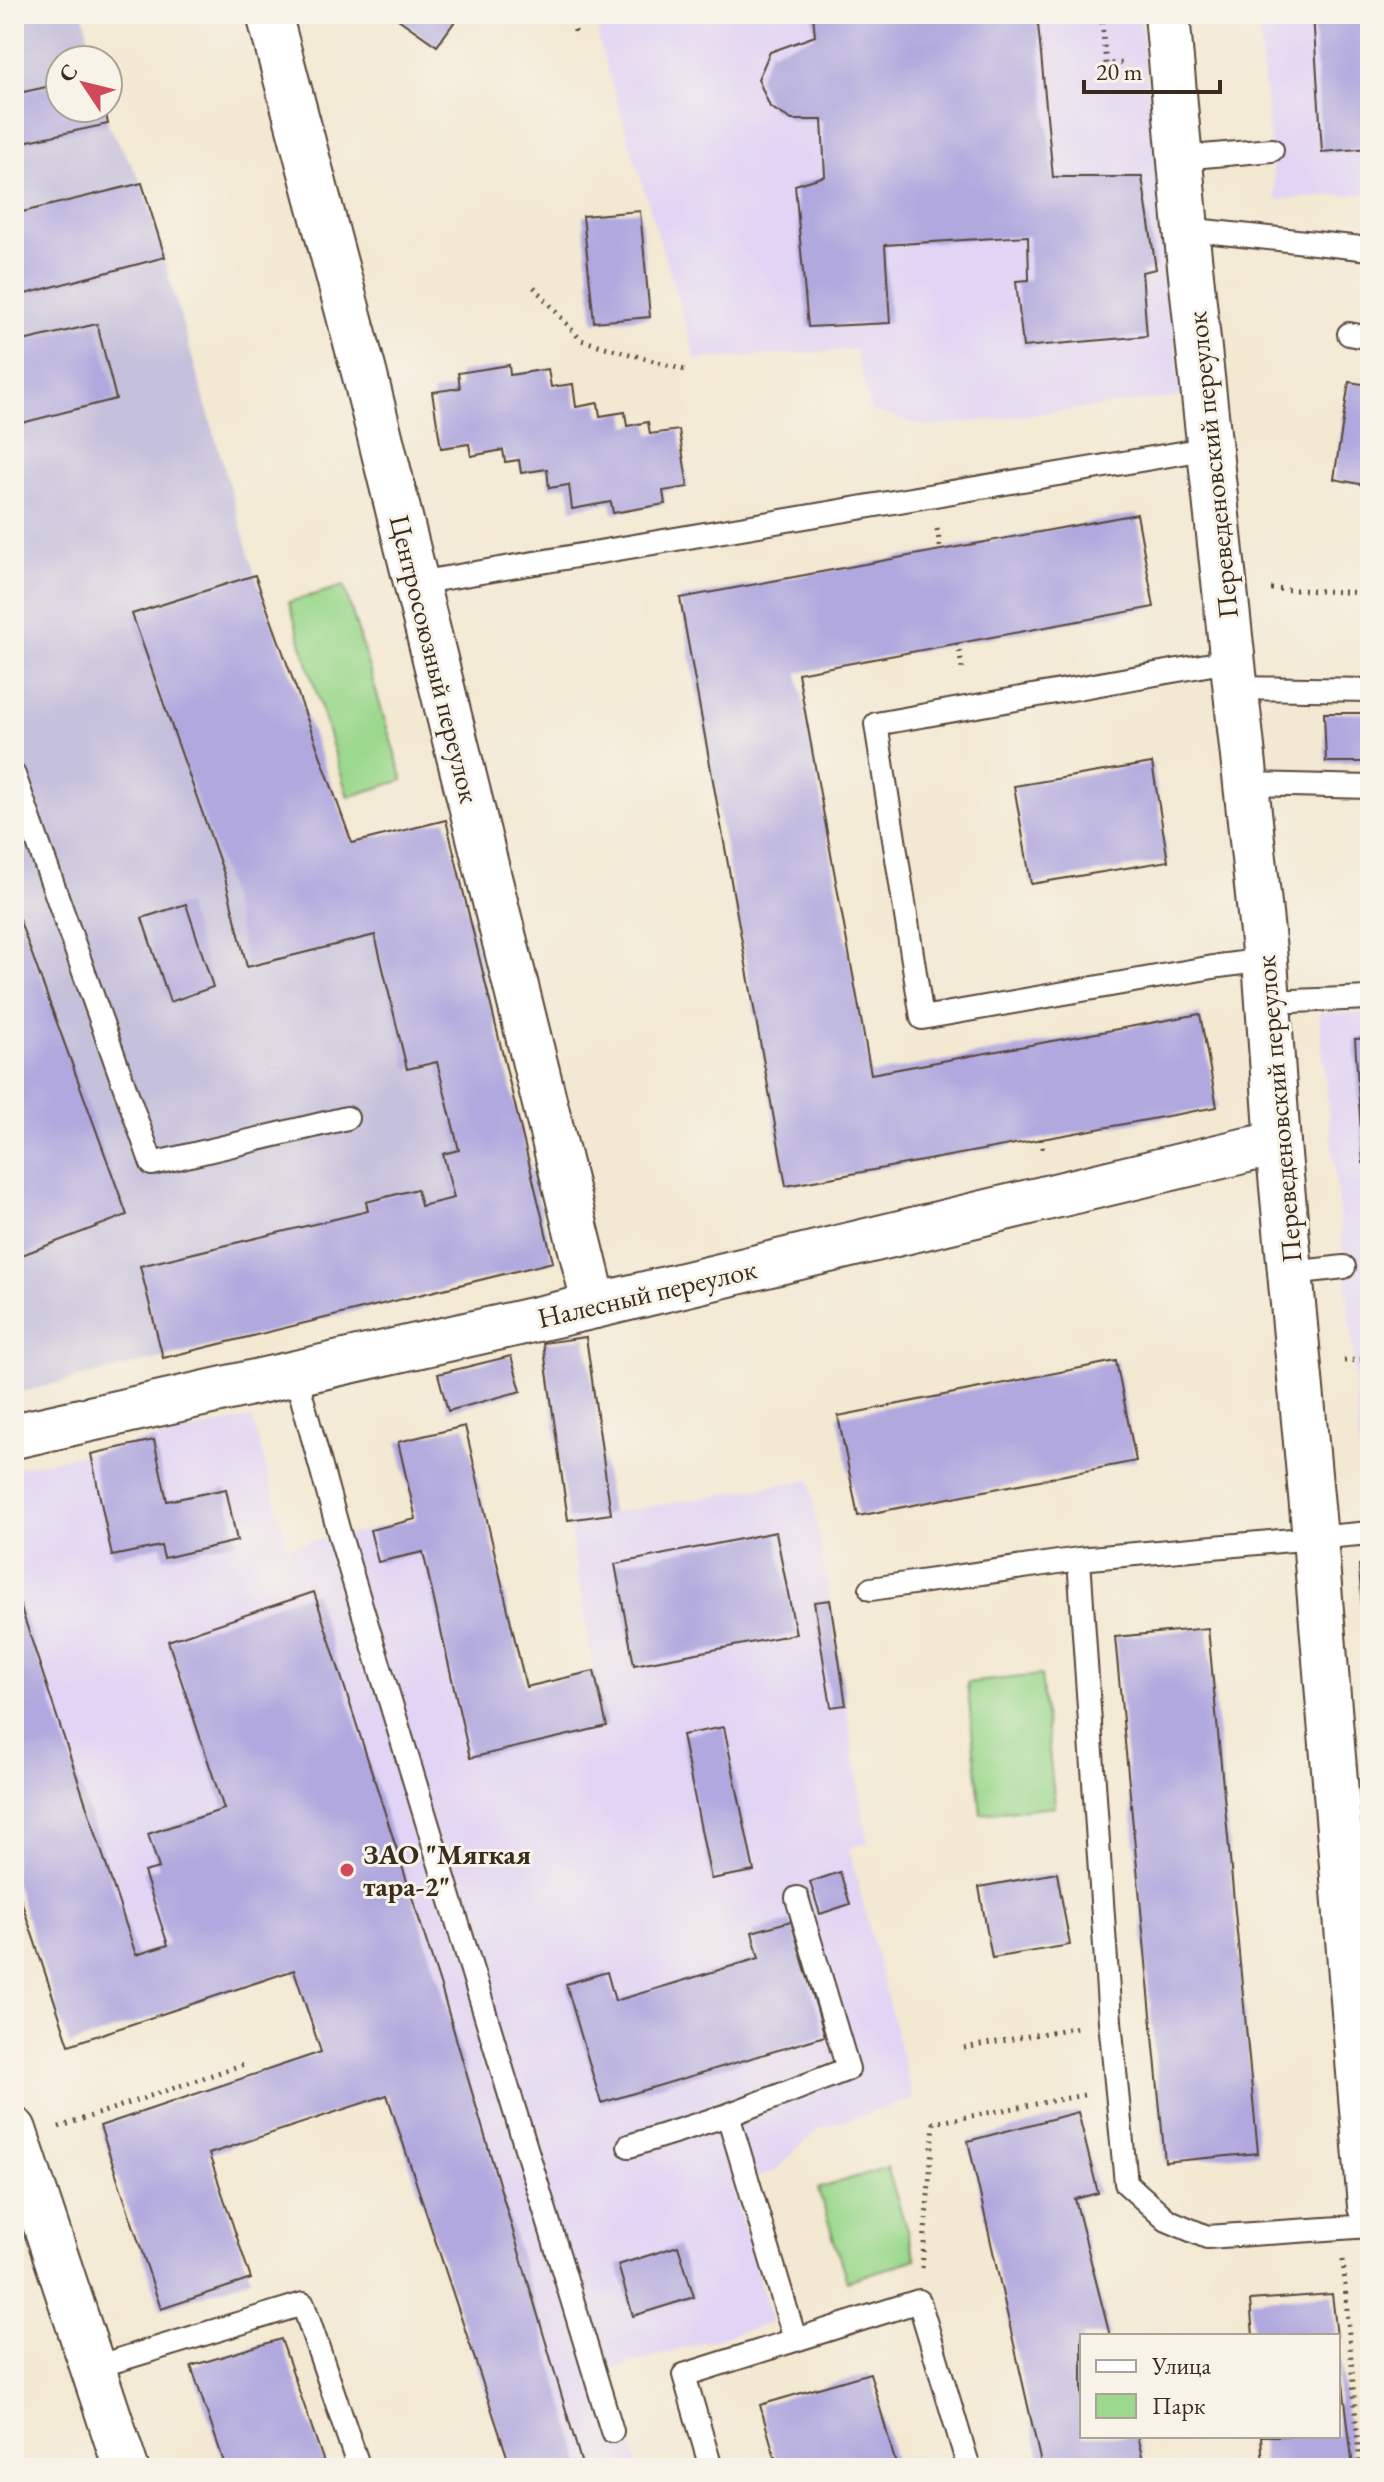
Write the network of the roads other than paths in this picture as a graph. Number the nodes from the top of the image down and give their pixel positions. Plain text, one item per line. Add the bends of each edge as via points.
1 (269, 14) edge
2 (1167, 14) edge
3 (1272, 150) dead end
4 (1180, 158) junction
5 (1186, 229) junction
6 (1370, 249) edge
7 (1211, 448) junction
8 (417, 583) junction
9 (1235, 674) junction
10 (1370, 690) edge
11 (14, 775) edge
12 (1248, 784) junction
13 (1370, 787) edge
14 (1266, 981) junction
15 (1370, 998) edge
16 (347, 1118) dead end
17 (1278, 1144) junction
18 (1344, 1267) dead end
19 (1292, 1273) junction
20 (595, 1306) junction
21 (295, 1373) junction
22 (14, 1436) edge
23 (1370, 1533) edge
24 (1315, 1538) junction
25 (1079, 1559) junction
26 (871, 1589) dead end
27 (797, 1898) dead end
28 (1366, 2105) edge
29 (728, 2115) junction
30 (14, 2130) edge
31 (629, 2146) dead end
32 (1370, 2206) edge
33 (1370, 2226) edge
34 (795, 2339) junction
35 (92, 2368) junction
36 (612, 2431) dead end
37 (126, 2468) edge
38 (359, 2468) edge
39 (711, 2468) edge
40 (969, 2468) edge

1 - 8 street, Центросоюзный переулок
2 - 4 street, Переведеновский переулок
3 - 4 lane
4 - 5 street, Переведеновский переулок
5 - 6 lane
5 - 7 street, Переведеновский переулок
7 - 8 lane
7 - 9 street, Переведеновский переулок
8 - 20 street, Центросоюзный переулок
9 - 10 lane
9 - 12 street, Переведеновский переулок
9 - 14 lane via 876,724 922,1018 1172,974
11 - 16 lane via 152,1164
12 - 13 lane
12 - 14 street, Переведеновский переулок
14 - 15 lane
14 - 17 street, Переведеновский переулок
17 - 19 street, Переведеновский переулок
17 - 20 street, Налесный переулок
18 - 19 lane
19 - 24 street, Переведеновский переулок
20 - 21 street, Налесный переулок
21 - 22 street, Налесный переулок
21 - 36 lane
23 - 24 lane
24 - 25 lane
24 - 28 street, Переведеновский переулок
25 - 26 lane
25 - 33 lane via 1126,2183 1167,2220 1207,2237
27 - 29 lane via 848,2069
28 - 32 street, Переведеновский переулок
29 - 31 lane
29 - 34 lane
30 - 35 street
34 - 39 lane via 684,2375
34 - 40 lane via 919,2301
35 - 37 street
35 - 38 lane via 303,2304

